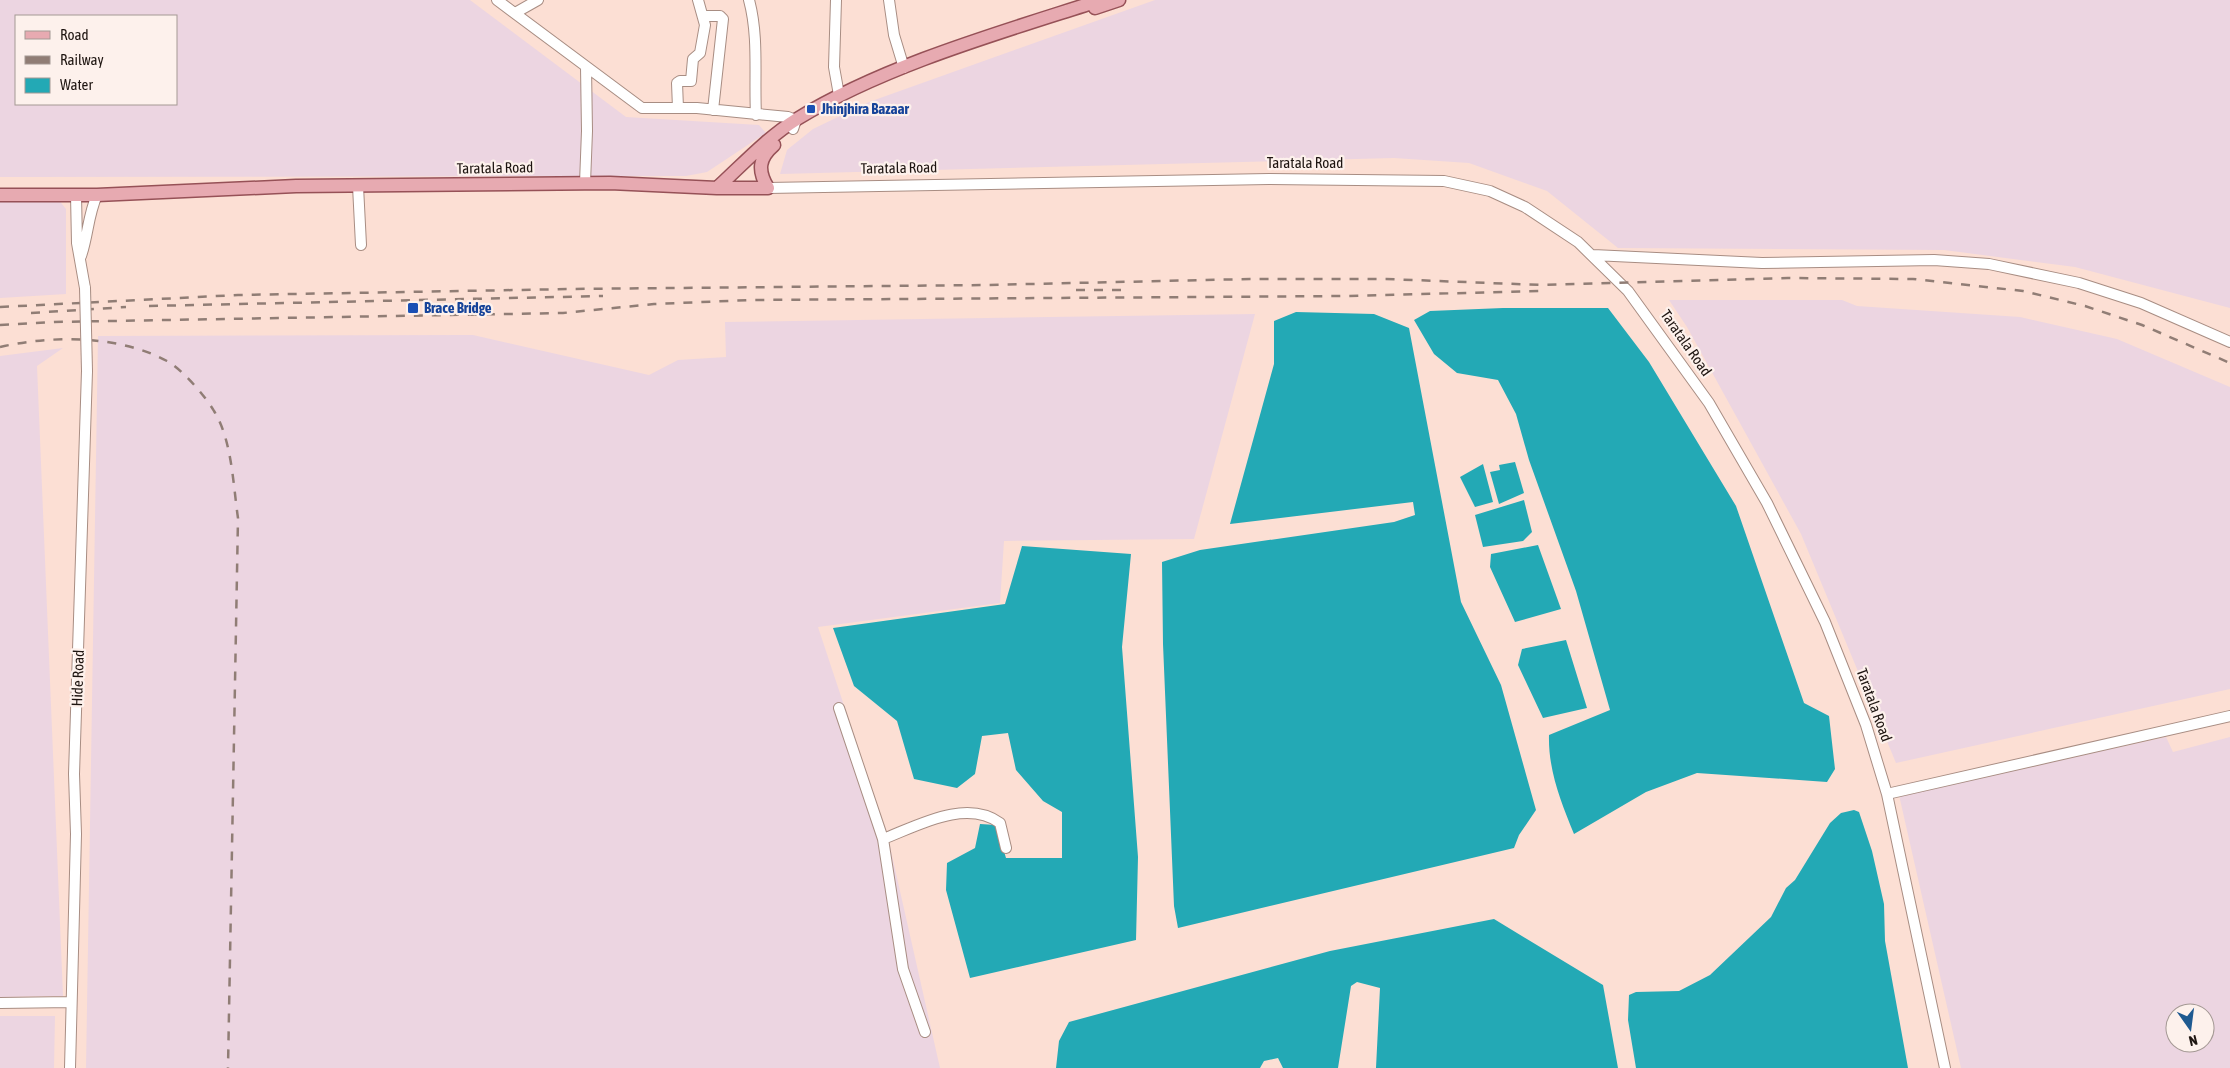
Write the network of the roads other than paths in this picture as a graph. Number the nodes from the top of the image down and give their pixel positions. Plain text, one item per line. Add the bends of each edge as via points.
1 (497, 0) edge
2 (538, 0) edge
3 (698, 0) edge
4 (749, 0) edge
5 (836, 0) edge
6 (889, 0) edge
7 (1101, 0) edge
8 (1119, 0) edge
9 (515, 13) junction
10 (704, 16) junction
11 (586, 67) junction
12 (904, 68) junction
13 (839, 96) junction
14 (678, 108) junction
15 (713, 110) junction
16 (756, 115) junction
17 (795, 124) junction
18 (585, 183) junction
19 (358, 186) junction
20 (717, 188) junction
21 (768, 188) junction
22 (0, 195) edge
23 (76, 195) junction
24 (97, 195) junction
25 (361, 245) dead end
26 (1593, 255) junction
27 (81, 257) junction
28 (2230, 342) edge
29 (839, 708) dead end
30 (2230, 716) edge
31 (1888, 794) junction
32 (883, 839) junction
33 (1006, 848) dead end
34 (71, 1002) junction
35 (0, 1003) edge
36 (925, 1032) dead end
37 (70, 1068) edge
38 (1945, 1068) edge

1 - 9 street
2 - 9 street
3 - 10 street
4 - 16 street via 756,30
5 - 13 street via 834,67
6 - 12 street via 894,35
7 - 12 main road
8 - 17 main road via 917,70
9 - 11 street
10 - 14 street via 701,51 693,59 692,79 677,83
10 - 15 street via 720,16 724,20
11 - 14 street via 642,108
11 - 18 street
12 - 13 main road
13 - 17 main road
14 - 15 street
15 - 16 street
16 - 17 street
17 - 20 main road via 762,146
17 - 21 main road via 760,164 760,174
18 - 19 main road, Taratala Road
18 - 20 main road, Taratala Road
19 - 24 main road, Taratala Road
19 - 25 street
20 - 21 main road, Taratala Road
21 - 26 street, Taratala Road via 1268,179 1444,181 1490,191 1525,207
22 - 23 main road, Taratala Road
23 - 24 main road, Taratala Road
23 - 27 street, Hide Road
24 - 27 street via 89,211 86,243
26 - 28 street via 1762,263 1934,260 1989,264 2079,283 2142,303
26 - 31 street, Taratala Road via 1628,291 1682,363 1766,503 1825,622 1866,725
27 - 34 street, Hide Road, bridge via 87,371 74,774 76,834
29 - 32 street
30 - 31 street
31 - 38 street, Taratala Road
32 - 33 street via 961,812 989,817 1000,823
32 - 36 street via 903,968
34 - 35 street
34 - 37 street, Hide Road

